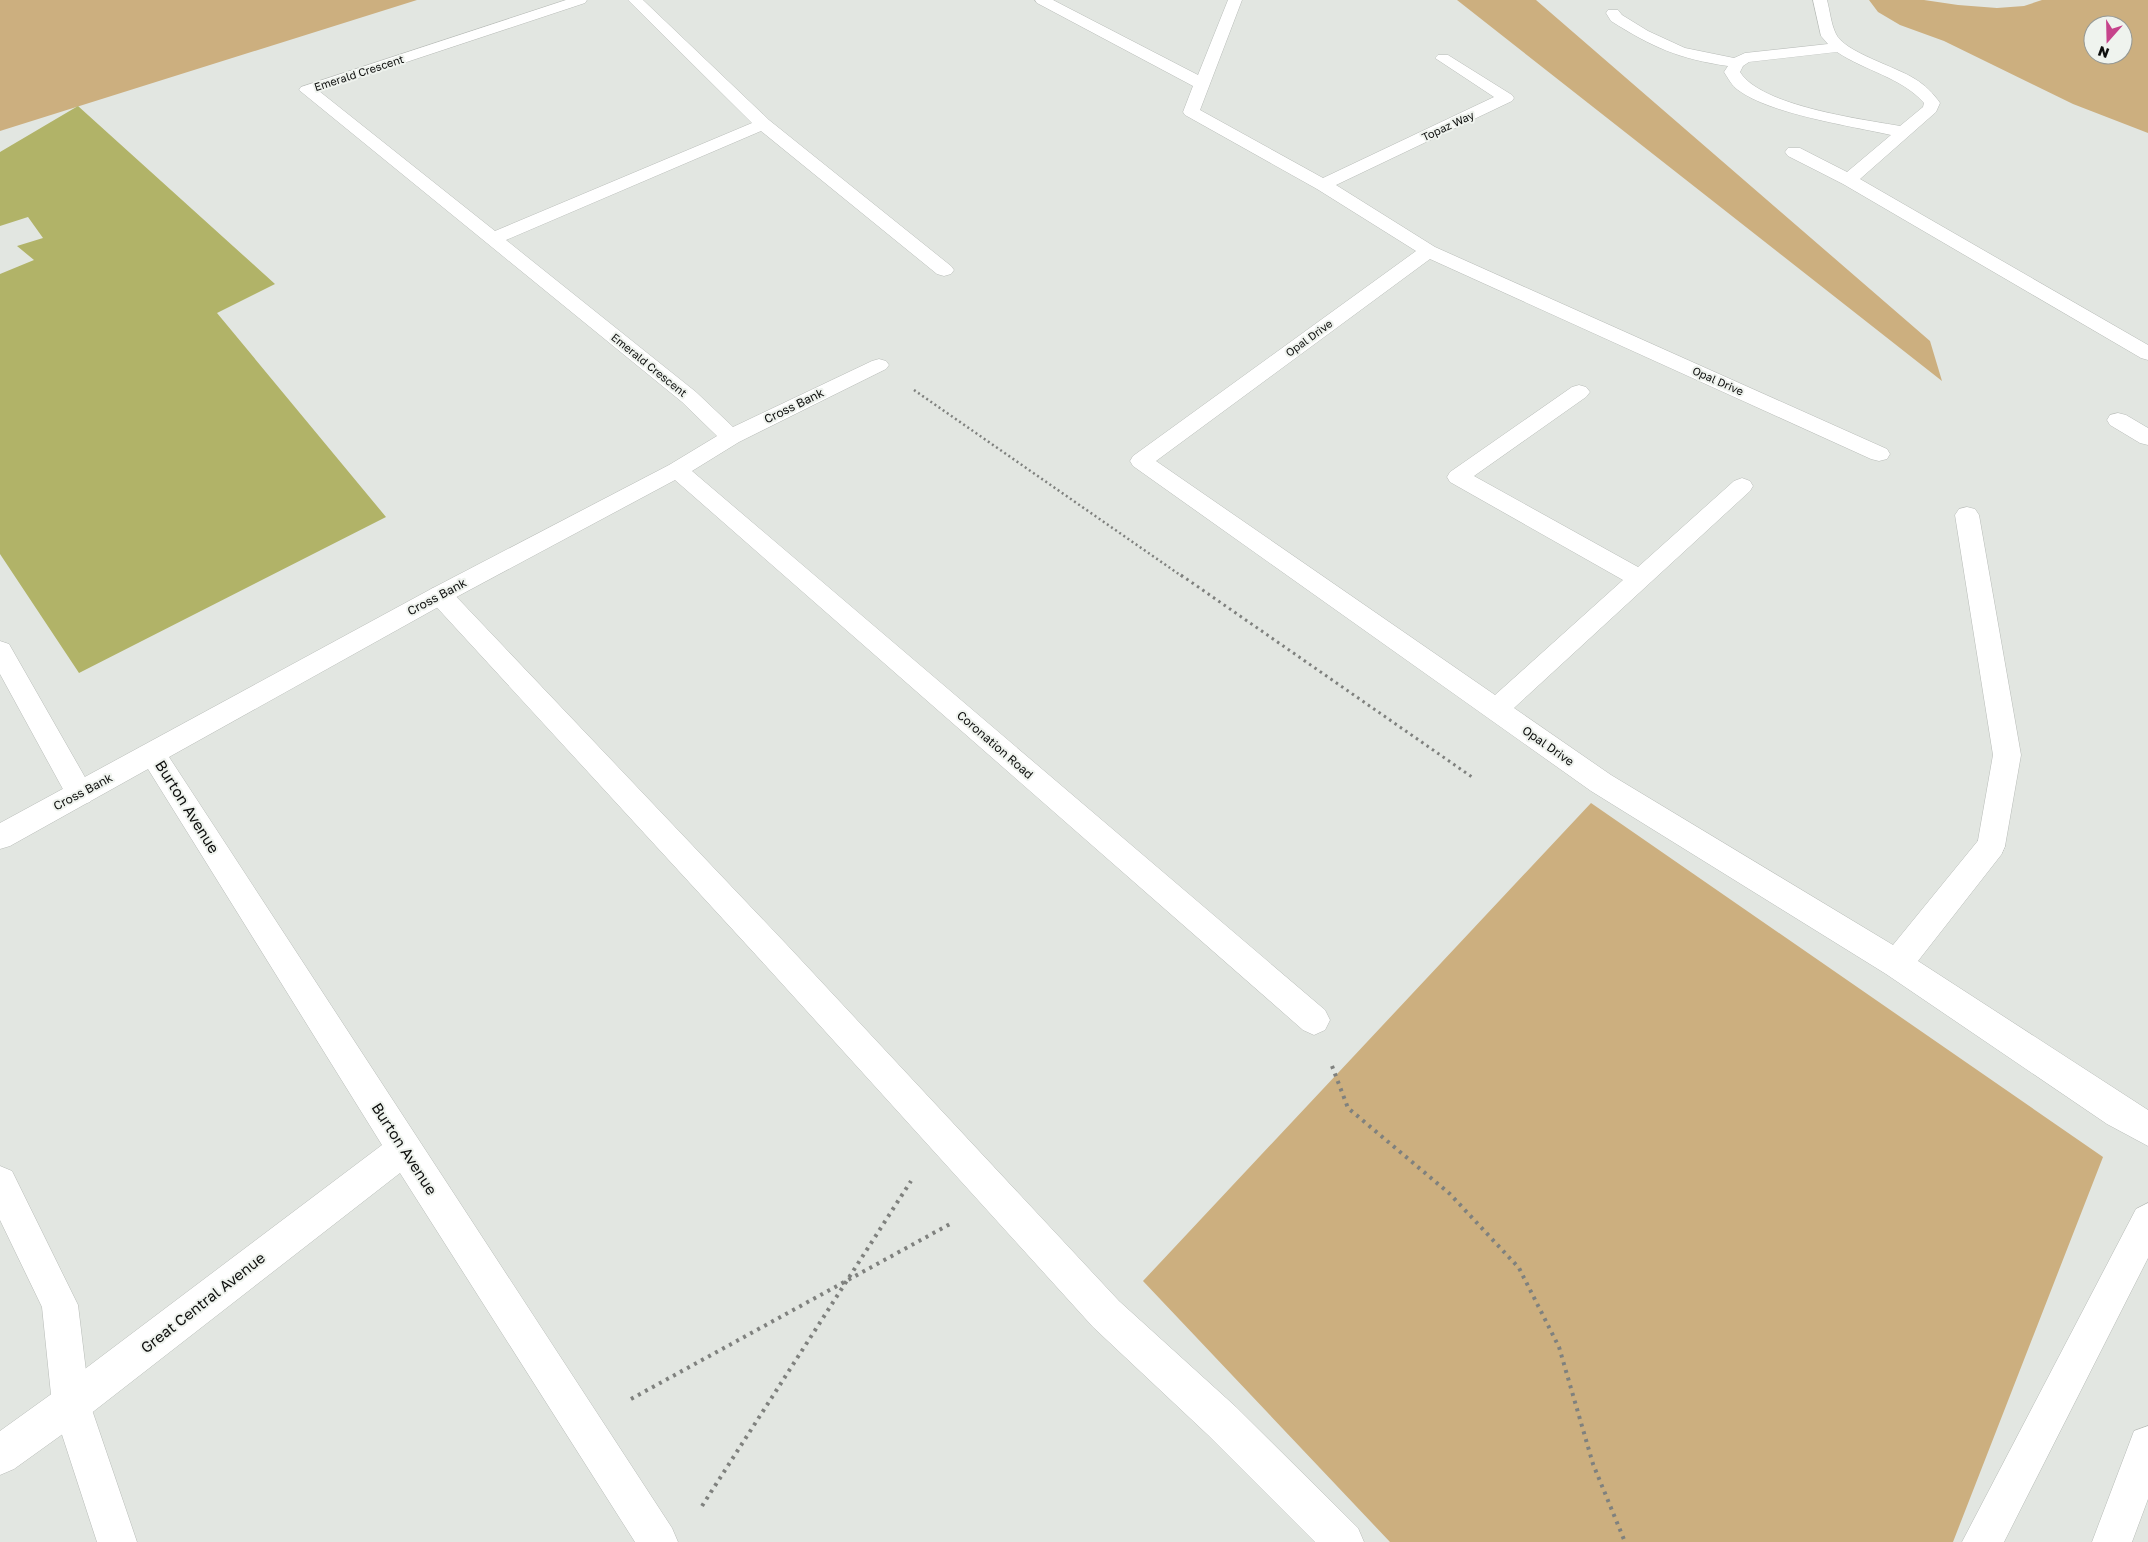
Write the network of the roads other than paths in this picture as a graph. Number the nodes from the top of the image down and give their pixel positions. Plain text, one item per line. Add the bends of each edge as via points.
1 (580, 0) edge
2 (635, 0) edge
3 (1042, 0) edge
4 (1235, 0) edge
5 (1820, 0) edge
6 (1614, 13) dead end
7 (1840, 47) junction
8 (1443, 58) dead end
9 (1737, 63) junction
10 (1202, 84) junction
11 (763, 124) junction
12 (1903, 132) junction
13 (1794, 152) dead end
14 (1849, 180) junction
15 (1323, 185) junction
16 (495, 238) junction
17 (1428, 252) junction
18 (944, 270) dead end
19 (2148, 354) edge
20 (879, 365) road end
21 (1579, 392) dead end
22 (2118, 420) dead end
23 (731, 437) junction
24 (2148, 438) edge
25 (1879, 454) dead end
26 (677, 470) junction
27 (1742, 486) dead end
28 (1966, 515) dead end
29 (1640, 579) junction
30 (440, 595) junction
31 (0, 651) edge
32 (1496, 709) junction
33 (153, 754) junction
34 (80, 794) junction
35 (0, 837) edge
36 (1897, 964) junction
37 (1314, 1020) road end
38 (2148, 1129) edge
39 (404, 1149) junction
40 (0, 1183) edge
41 (2148, 1221) edge
42 (71, 1404) junction
43 (2148, 1445) edge
44 (0, 1456) edge
45 (117, 1542) edge
46 (658, 1542) edge
47 (1344, 1542) edge
48 (1982, 1542) edge
49 (2112, 1542) edge

1 - 16 street, Emerald Crescent via 307,90
2 - 11 street
3 - 10 street
4 - 10 street
5 - 7 street via 1829,36
6 - 9 street via 1616,18 1666,47 1692,56
7 - 9 street via 1745,58
7 - 12 street via 1906,80 1927,96 1932,103 1930,109
8 - 15 street, Topaz Way via 1506,98
9 - 12 street via 1732,72 1744,87 1761,97
10 - 15 street via 1191,112
11 - 16 street
11 - 18 street
12 - 14 street
13 - 14 street
14 - 19 street
15 - 17 street
16 - 23 street, Emerald Crescent via 689,397
17 - 25 street, Opal Drive
17 - 32 street, Opal Drive via 1141,461
20 - 23 street, Cross Bank
21 - 29 street via 1458,477
22 - 24 street
23 - 26 street, Cross Bank
26 - 30 street, Cross Bank
26 - 37 street, Coronation Road
27 - 29 street
28 - 36 street via 2007,755 1991,846
29 - 32 street
30 - 33 street, Cross Bank
30 - 47 street via 1106,1314 1222,1421
31 - 34 street
32 - 36 street, Opal Drive via 1601,783
33 - 34 street, Cross Bank
33 - 39 street, Burton Avenue
34 - 35 street, Cross Bank
36 - 38 street, Opal Drive
39 - 42 street, Great Central Avenue
39 - 46 street, Burton Avenue
40 - 42 street via 60,1305
41 - 48 street
42 - 44 street, Great Central Avenue
42 - 45 street
43 - 49 street

